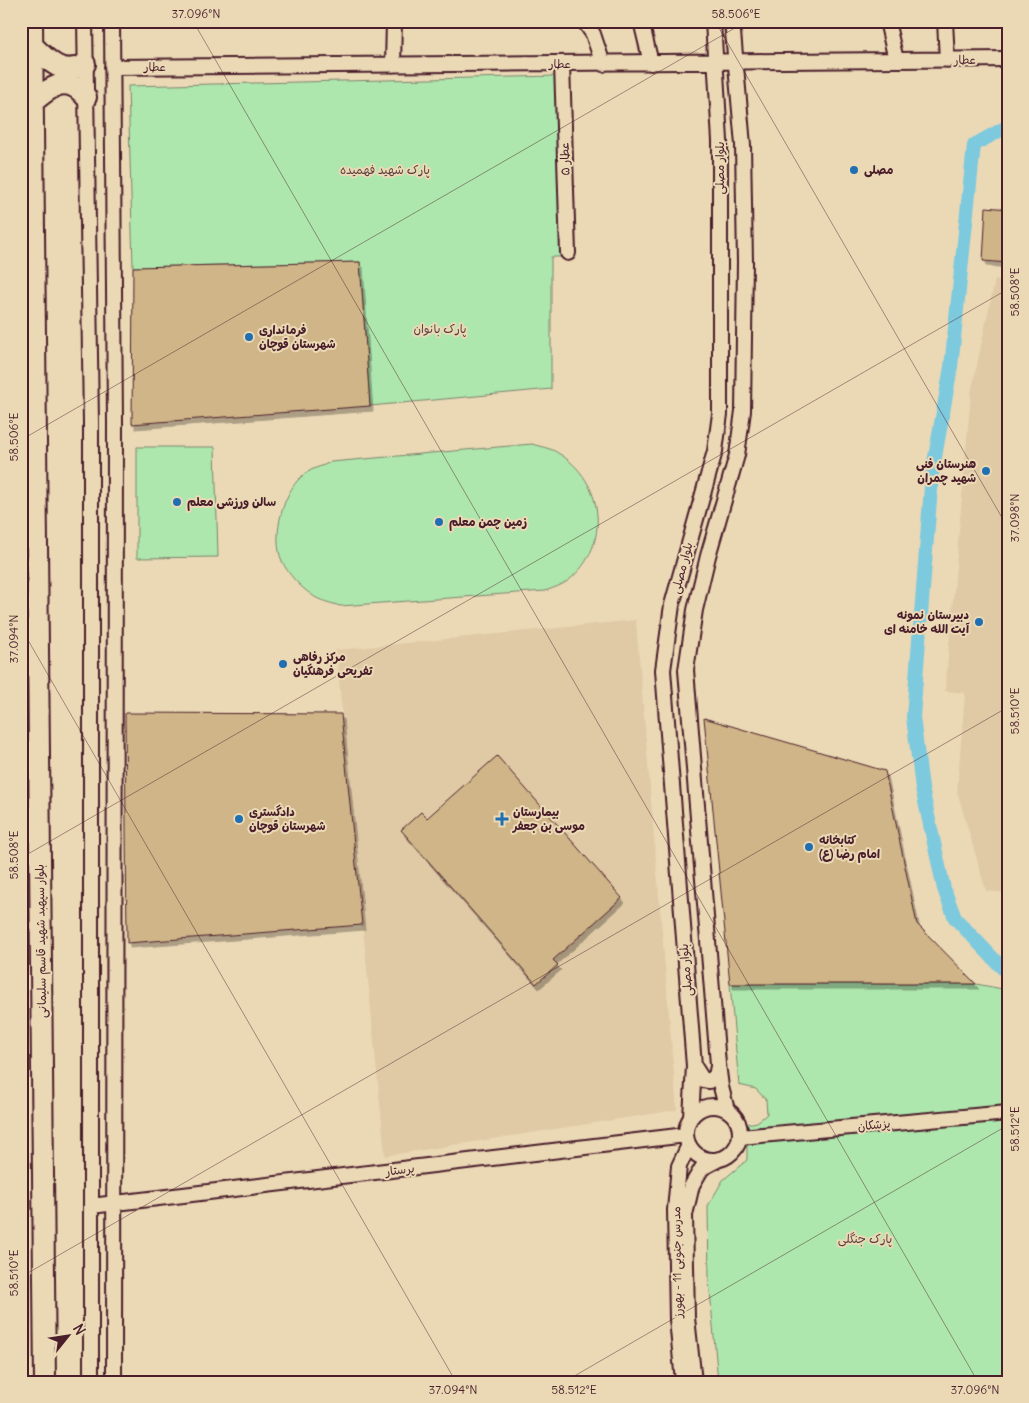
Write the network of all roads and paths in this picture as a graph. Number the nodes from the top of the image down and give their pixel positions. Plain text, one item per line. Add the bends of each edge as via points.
1 (32, 21) edge
2 (85, 21) edge
3 (112, 21) edge
4 (394, 21) edge
5 (584, 21) edge
6 (641, 21) edge
7 (714, 21) edge
8 (732, 21) edge
9 (887, 21) edge
10 (945, 21) edge
11 (32, 46) junction
12 (1008, 59) edge
13 (896, 60) junction
14 (947, 60) junction
15 (736, 62) junction
16 (651, 63) junction
17 (716, 63) junction
18 (85, 64) junction
19 (562, 64) junction
20 (603, 64) junction
21 (393, 65) junction
22 (112, 67) junction
23 (86, 97) junction
24 (33, 102) junction
25 (568, 253) dead end
26 (91, 422) junction
27 (114, 422) junction
28 (91, 799) junction
29 (114, 800) junction
30 (718, 1064) junction
31 (694, 1066) junction
32 (727, 1110) junction
33 (1008, 1112) edge
34 (691, 1117) junction
35 (740, 1137) junction
36 (688, 1140) junction
37 (719, 1159) junction
38 (113, 1204) junction
39 (91, 1206) junction
40 (682, 1318) junction
41 (45, 1382) edge
42 (91, 1382) edge
43 (114, 1382) edge
44 (683, 1382) edge
45 (694, 1382) edge

1 - 11 highway, بلوار سپهبد شهید قاسم سلیمانی
2 - 18 street
3 - 22 street
4 - 21 street
5 - 20 street via 593,34
6 - 16 street
7 - 17 street, بلوار مصلی
8 - 15 street, بلوار مصلی
9 - 13 street
10 - 14 street
11 - 18 highway via 64,70 77,69
11 - 24 highway, بلوار سپهبد شهید قاسم سلیمانی
12 - 14 street, عطار
13 - 14 street, عطار
13 - 15 street, عطار
15 - 17 street, عطار
15 - 30 street, بلوار مصلی via 743,155 743,411 737,455 695,610 686,670
16 - 17 street, عطار
16 - 20 street, عطار
17 - 31 street, بلوار مصلی via 720,141 720,414 715,451 672,605 663,670
18 - 23 street
19 - 20 street, عطار
19 - 21 street, عطار
19 - 25 street, عطار ۵
21 - 22 street, عطار
22 - 27 street
23 - 24 highway via 79,88 69,84 52,88
23 - 26 street
24 - 41 highway, بلوار سپهبد شهید قاسم سلیمانی
26 - 27 street
26 - 28 street
27 - 29 street
28 - 29 street
28 - 39 street
29 - 38 street
30 - 31 street via 716,1076 709,1081 703,1080
30 - 32 street, بلوار مصلی
31 - 34 street, بلوار مصلی
32 - 34 street via 708,1106
32 - 35 street via 735,1117
33 - 35 street, پزشکان
34 - 36 street via 687,1126
35 - 37 street via 729,1155
36 - 37 street via 698,1155
36 - 38 street, پرستار
36 - 40 street, مدرس جنوبی 11 - بهورز via 679,1166 675,1210
37 - 40 street, مدرس جنوبی 11 - بهورز via 702,1168 692,1185 685,1215
38 - 39 street, پرستار
38 - 43 street
39 - 42 street
40 - 44 street, مدرس جنوبی 11 - بهورز
40 - 45 street, مدرس جنوبی 11 - بهورز

